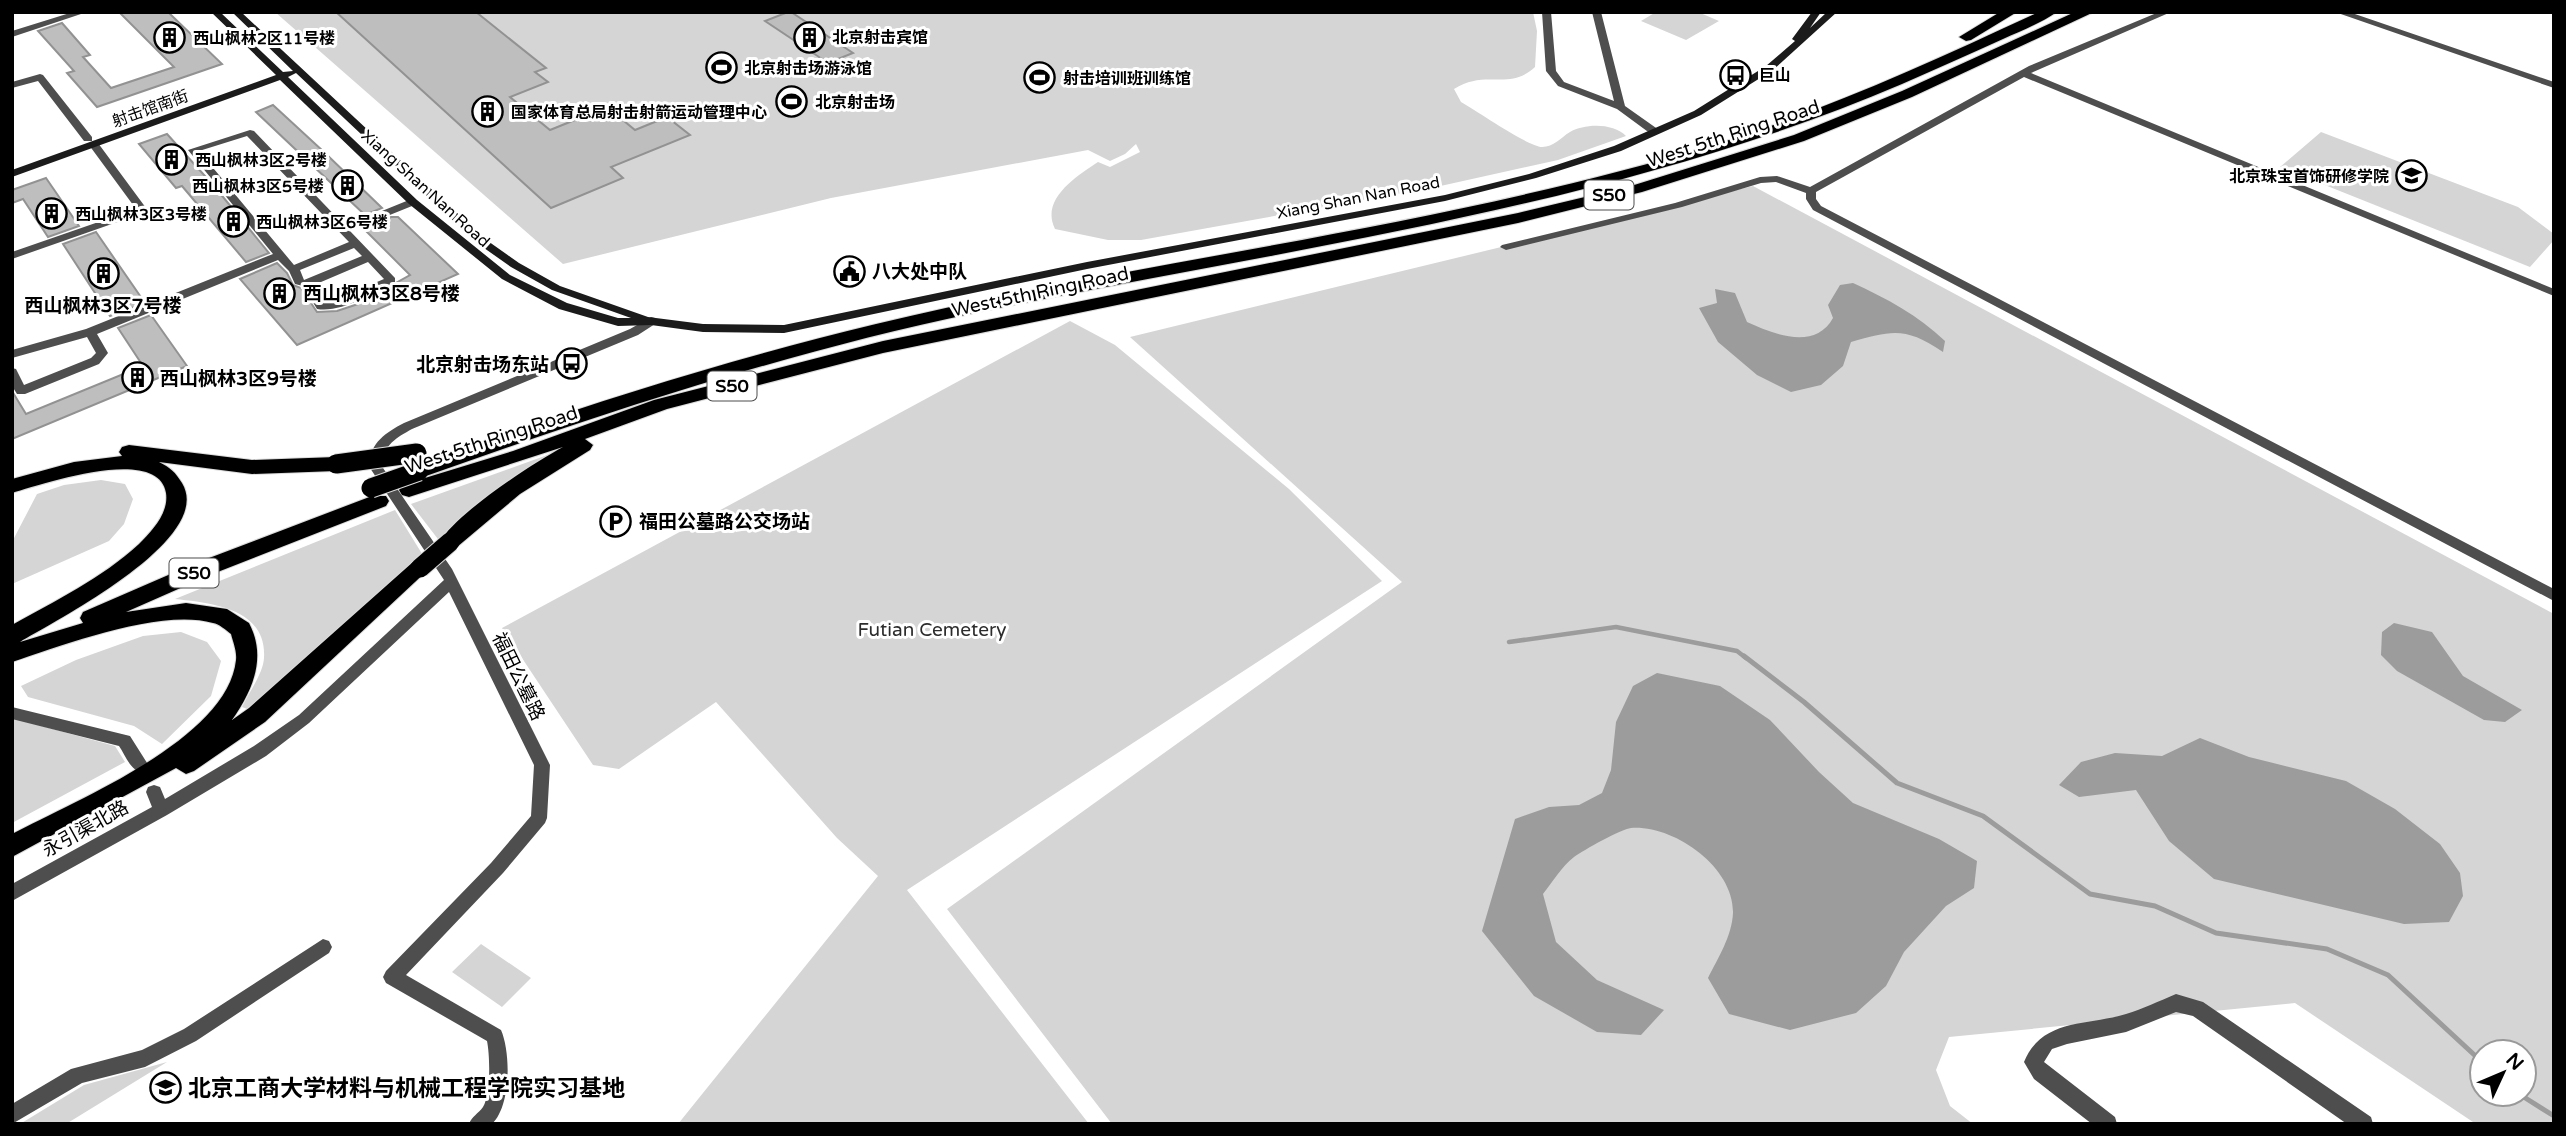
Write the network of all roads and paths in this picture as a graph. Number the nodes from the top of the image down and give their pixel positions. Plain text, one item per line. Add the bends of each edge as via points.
1 (83, 12) edge
2 (215, 12) edge
3 (236, 12) edge
4 (1546, 12) edge
5 (1596, 12) edge
6 (1817, 12) edge
7 (1833, 12) edge
8 (2010, 12) edge
9 (2050, 12) edge
10 (2093, 12) edge
11 (2167, 12) edge
12 (2339, 12) edge
13 (2079, 16) edge
14 (12, 34) edge
15 (296, 68) junction
16 (281, 73) junction
17 (2023, 73) junction
18 (1887, 83) junction
19 (12, 85) edge
20 (2554, 85) edge
21 (1620, 107) junction
22 (1655, 132) junction
23 (91, 142) junction
24 (12, 166) edge
25 (12, 174) edge
26 (1811, 191) junction
27 (413, 202) junction
28 (344, 230) junction
29 (356, 243) junction
30 (1506, 247) dead end
31 (280, 255) junction
32 (12, 256) edge
33 (368, 258) junction
34 (294, 269) junction
35 (307, 284) junction
36 (2554, 293) edge
37 (651, 321) junction
38 (90, 332) junction
39 (12, 354) edge
40 (12, 372) edge
41 (662, 404) junction
42 (418, 462) junction
43 (12, 477) edge
44 (12, 486) edge
45 (375, 495) junction
46 (452, 582) junction
47 (2554, 596) edge
48 (12, 636) edge
49 (12, 652) edge
50 (12, 713) edge
51 (141, 766) dead end
52 (154, 792) dead end
53 (161, 810) junction
54 (12, 846) edge
55 (12, 859) edge
56 (12, 892) edge
57 (323, 947) dead end
58 (12, 1115) edge
59 (478, 1124) edge
60 (2108, 1124) edge
61 (2364, 1124) edge

1 - 14 street
2 - 16 main road, Xiang Shan Nan Road
3 - 15 main road, Xiang Shan Nan Road
4 - 21 street via 1551,71 1561,84
5 - 21 street
6 - 22 main road, Xiang Shan Nan Road via 1780,55 1666,120
7 - 22 main road, Xiang Shan Nan Road via 1800,47 1754,81
8 - 18 highway
9 - 18 highway, West 5th Ring Road / S50
10 - 13 highway, West 5th Ring Road
11 - 17 street
12 - 20 street
13 - 41 highway, West 5th Ring Road / S50 via 1799,138 1636,189 1518,218 883,347
15 - 16 main road, 射击馆南街
15 - 37 main road, Xiang Shan Nan Road via 499,254 556,288
16 - 23 main road, 射击馆南街
16 - 27 main road, Xiang Shan Nan Road
17 - 26 street
17 - 36 street
18 - 42 highway, West 5th Ring Road / S50 via 1782,126 1594,182 1506,204 862,334
19 - 23 street via 40,77
21 - 22 street
22 - 37 main road, Xiang Shan Nan Road via 1596,157 1483,188 1018,278 784,329 703,328
23 - 24 main road, 射击馆南街
23 - 25 main road, 射击馆南街
23 - 32 street via 142,210
26 - 30 street via 1777,179 1760,180
26 - 47 street via 1817,208
27 - 28 street
27 - 37 main road, Xiang Shan Nan Road via 506,277 563,306 618,322
28 - 29 street
28 - 31 street via 250,133 193,150
29 - 33 street
29 - 34 street
31 - 34 street
31 - 38 street
33 - 35 street
33 - 35 street via 391,280 332,306 321,306
34 - 35 street via 299,282
37 - 46 street, 福田公墓路 via 408,426 378,448 377,468
38 - 39 street
38 - 40 street via 102,353 95,361 20,391
41 - 45 highway, West 5th Ring Road / S50 via 520,456 409,490
41 - 55 highway, bridge via 534,472 484,510 225,739 163,778
42 - 43 highway, bridge via 252,467 144,453 94,452
42 - 45 highway, West 5th Ring Road / S50, bridge
44 - 48 highway via 39,476 118,462 162,471 173,483 177,497 173,514 151,545 107,578
45 - 48 highway, West 5th Ring Road / S50 via 198,557
45 - 49 highway, West 5th Ring Road / S50
46 - 53 street, 永引渠北路 via 304,719
46 - 59 street, 福田公墓路 via 542,765 539,818 392,977 495,1035 500,1062 492,1111
49 - 54 highway via 123,620 190,610 233,622 248,650 247,668 231,705 196,741
50 - 51 street via 124,741
52 - 53 street
53 - 56 street, 永引渠北路
57 - 58 street via 190,1035 145,1058 78,1075
60 - 61 street via 2040,1073 2033,1062 2046,1043 2126,1023 2176,1003 2197,1008

